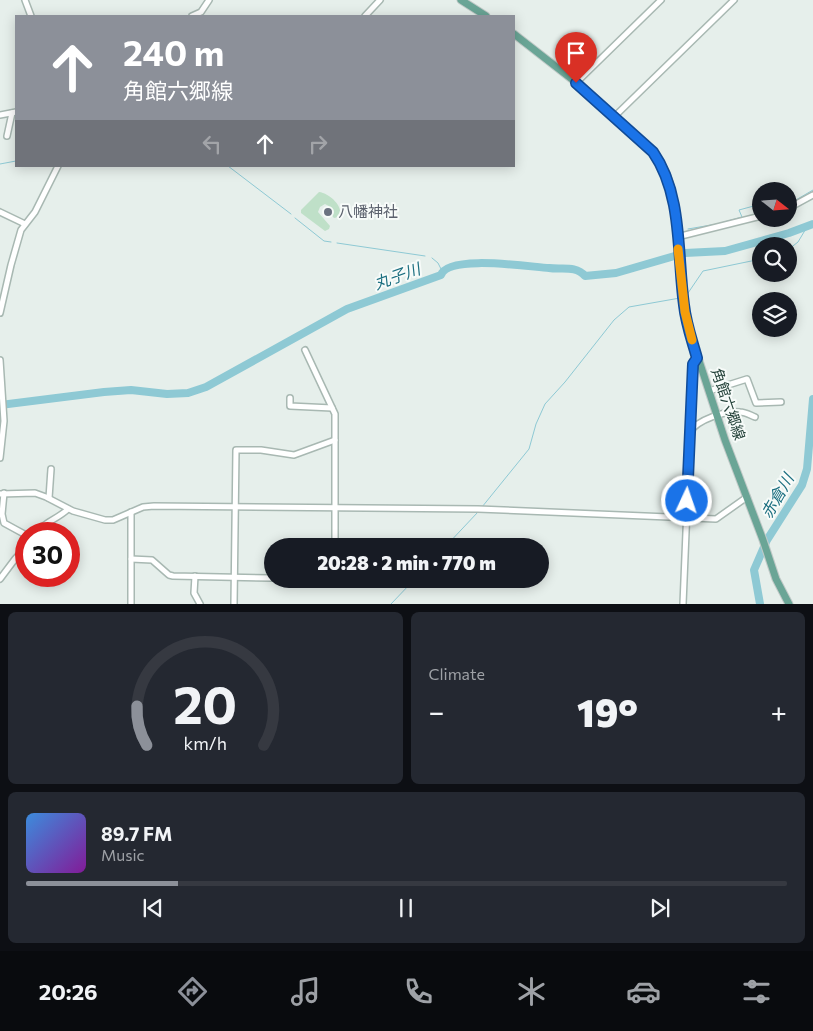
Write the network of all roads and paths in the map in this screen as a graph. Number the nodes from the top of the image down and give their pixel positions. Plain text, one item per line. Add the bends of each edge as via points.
1 (26, 0) edge
2 (209, 0) edge
3 (380, 0) edge
4 (461, 0) edge
5 (660, 0) edge
6 (734, 0) edge
7 (471, 2) edge
8 (31, 15) edge
9 (194, 15) edge
10 (366, 15) edge
11 (485, 15) edge
12 (515, 35) edge
13 (576, 83) junction
14 (14, 113) edge
15 (0, 115) edge
16 (614, 117) junction
17 (7, 136) dead end
18 (58, 167) edge
19 (813, 195) edge
20 (798, 203) edge
21 (0, 212) edge
22 (752, 218) edge
23 (25, 224) junction
24 (677, 237) junction
25 (0, 313) edge
26 (305, 350) dead end
27 (697, 358) junction
28 (0, 360) edge
29 (709, 391) junction
30 (290, 398) dead end
31 (781, 402) dead end
32 (332, 408) junction
33 (716, 416) junction
34 (755, 417) dead end
35 (690, 433) junction
36 (335, 440) junction
37 (0, 458) edge
38 (50, 469) dead end
39 (2, 493) edge
40 (747, 497) junction
41 (49, 498) junction
42 (234, 507) junction
43 (335, 508) junction
44 (68, 509) junction
45 (130, 512) junction
46 (686, 518) junction
47 (52, 522) edge
48 (15, 529) edge
49 (335, 538) edge
50 (15, 559) edge
51 (131, 559) junction
52 (195, 576) junction
53 (234, 577) junction
54 (264, 578) edge
55 (0, 579) edge
56 (130, 604) edge
57 (200, 604) edge
58 (234, 604) edge
59 (683, 604) edge
60 (789, 604) edge

1 - 8 street
2 - 9 street via 201,12
3 - 10 street
4 - 7 main road
5 - 13 street
6 - 16 street
7 - 11 main road
12 - 13 main road, 角館六郷線
13 - 16 main road, 角館六郷線
14 - 15 street
14 - 17 street
16 - 24 main road, 角館六郷線 via 653,152 661,164 671,188
18 - 23 street via 35,212
19 - 20 street
21 - 23 street
22 - 24 street
23 - 25 street via 17,242
24 - 27 main road, 角館六郷線 via 686,321
26 - 32 street
27 - 29 main road, 角館六郷線
27 - 35 street via 693,364
28 - 37 street via 4,421
29 - 31 street via 747,379 756,403
29 - 33 main road, 角館六郷線
30 - 32 street via 290,406
32 - 36 street
33 - 34 street via 740,412
33 - 35 street via 696,425
33 - 40 main road, 角館六郷線
35 - 46 street
36 - 42 street via 288,455 236,450
36 - 43 street
38 - 41 street
39 - 41 street via 26,492
39 - 48 street via 4,523
40 - 46 street via 716,519
40 - 60 main road, 角館六郷線 via 776,579
41 - 44 street
42 - 43 street
42 - 45 street via 154,506
42 - 53 street
43 - 46 street via 481,509
43 - 49 street
44 - 45 street via 105,520
44 - 47 street
45 - 51 street
46 - 59 street
50 - 55 street
51 - 52 street via 152,560 169,575
51 - 56 street
52 - 53 street
52 - 57 street via 194,594
53 - 54 street
53 - 58 street

